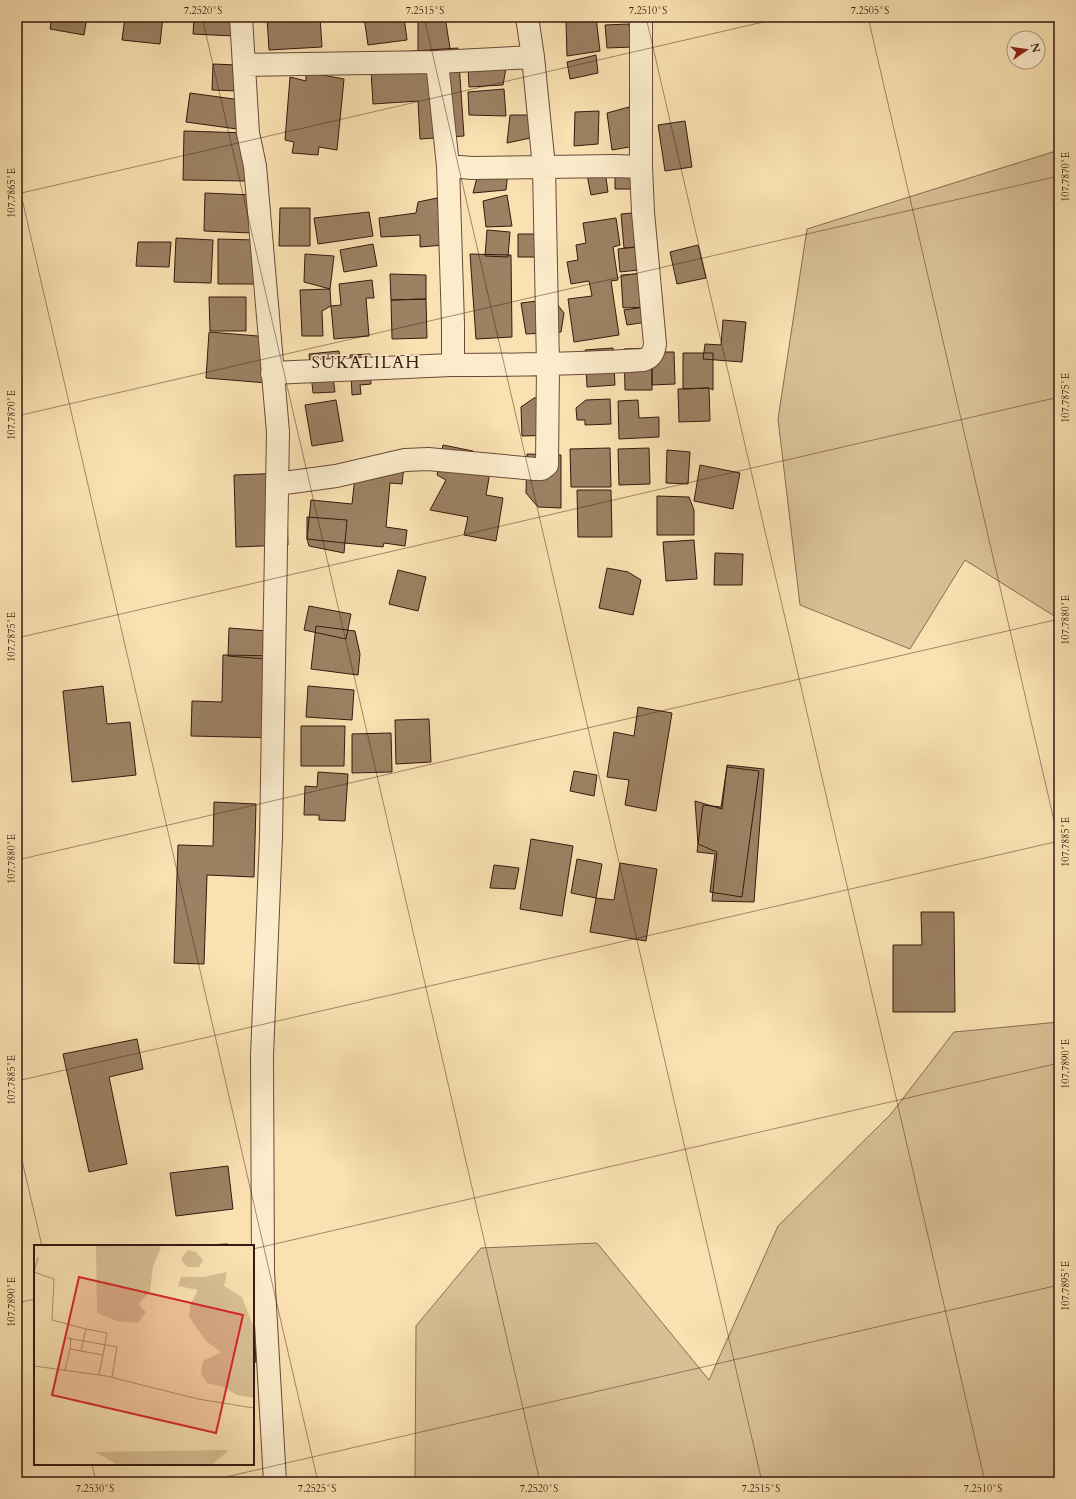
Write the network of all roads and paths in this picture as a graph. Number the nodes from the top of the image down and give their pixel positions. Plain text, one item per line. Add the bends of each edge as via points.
1 (241, 17) edge
2 (527, 17) edge
3 (641, 17) edge
4 (533, 57) junction
5 (437, 62) junction
6 (244, 65) junction
7 (448, 166) junction
8 (544, 167) junction
9 (641, 167) junction
10 (548, 365) junction
11 (451, 366) junction
12 (272, 373) junction
13 (277, 484) junction
14 (275, 1482) edge

1 - 6 street
2 - 4 street
3 - 9 street
4 - 5 street
4 - 8 street
5 - 6 street
5 - 7 street
6 - 12 street via 248,132 255,166
7 - 8 street
7 - 11 street via 453,324
8 - 9 street
8 - 10 street
9 - 10 street via 655,351 648,359 643,360
10 - 11 street
10 - 13 street via 548,460 545,468 417,459 336,476
11 - 12 street
12 - 13 street via 278,432
13 - 14 street via 271,836 262,1056 263,1270

